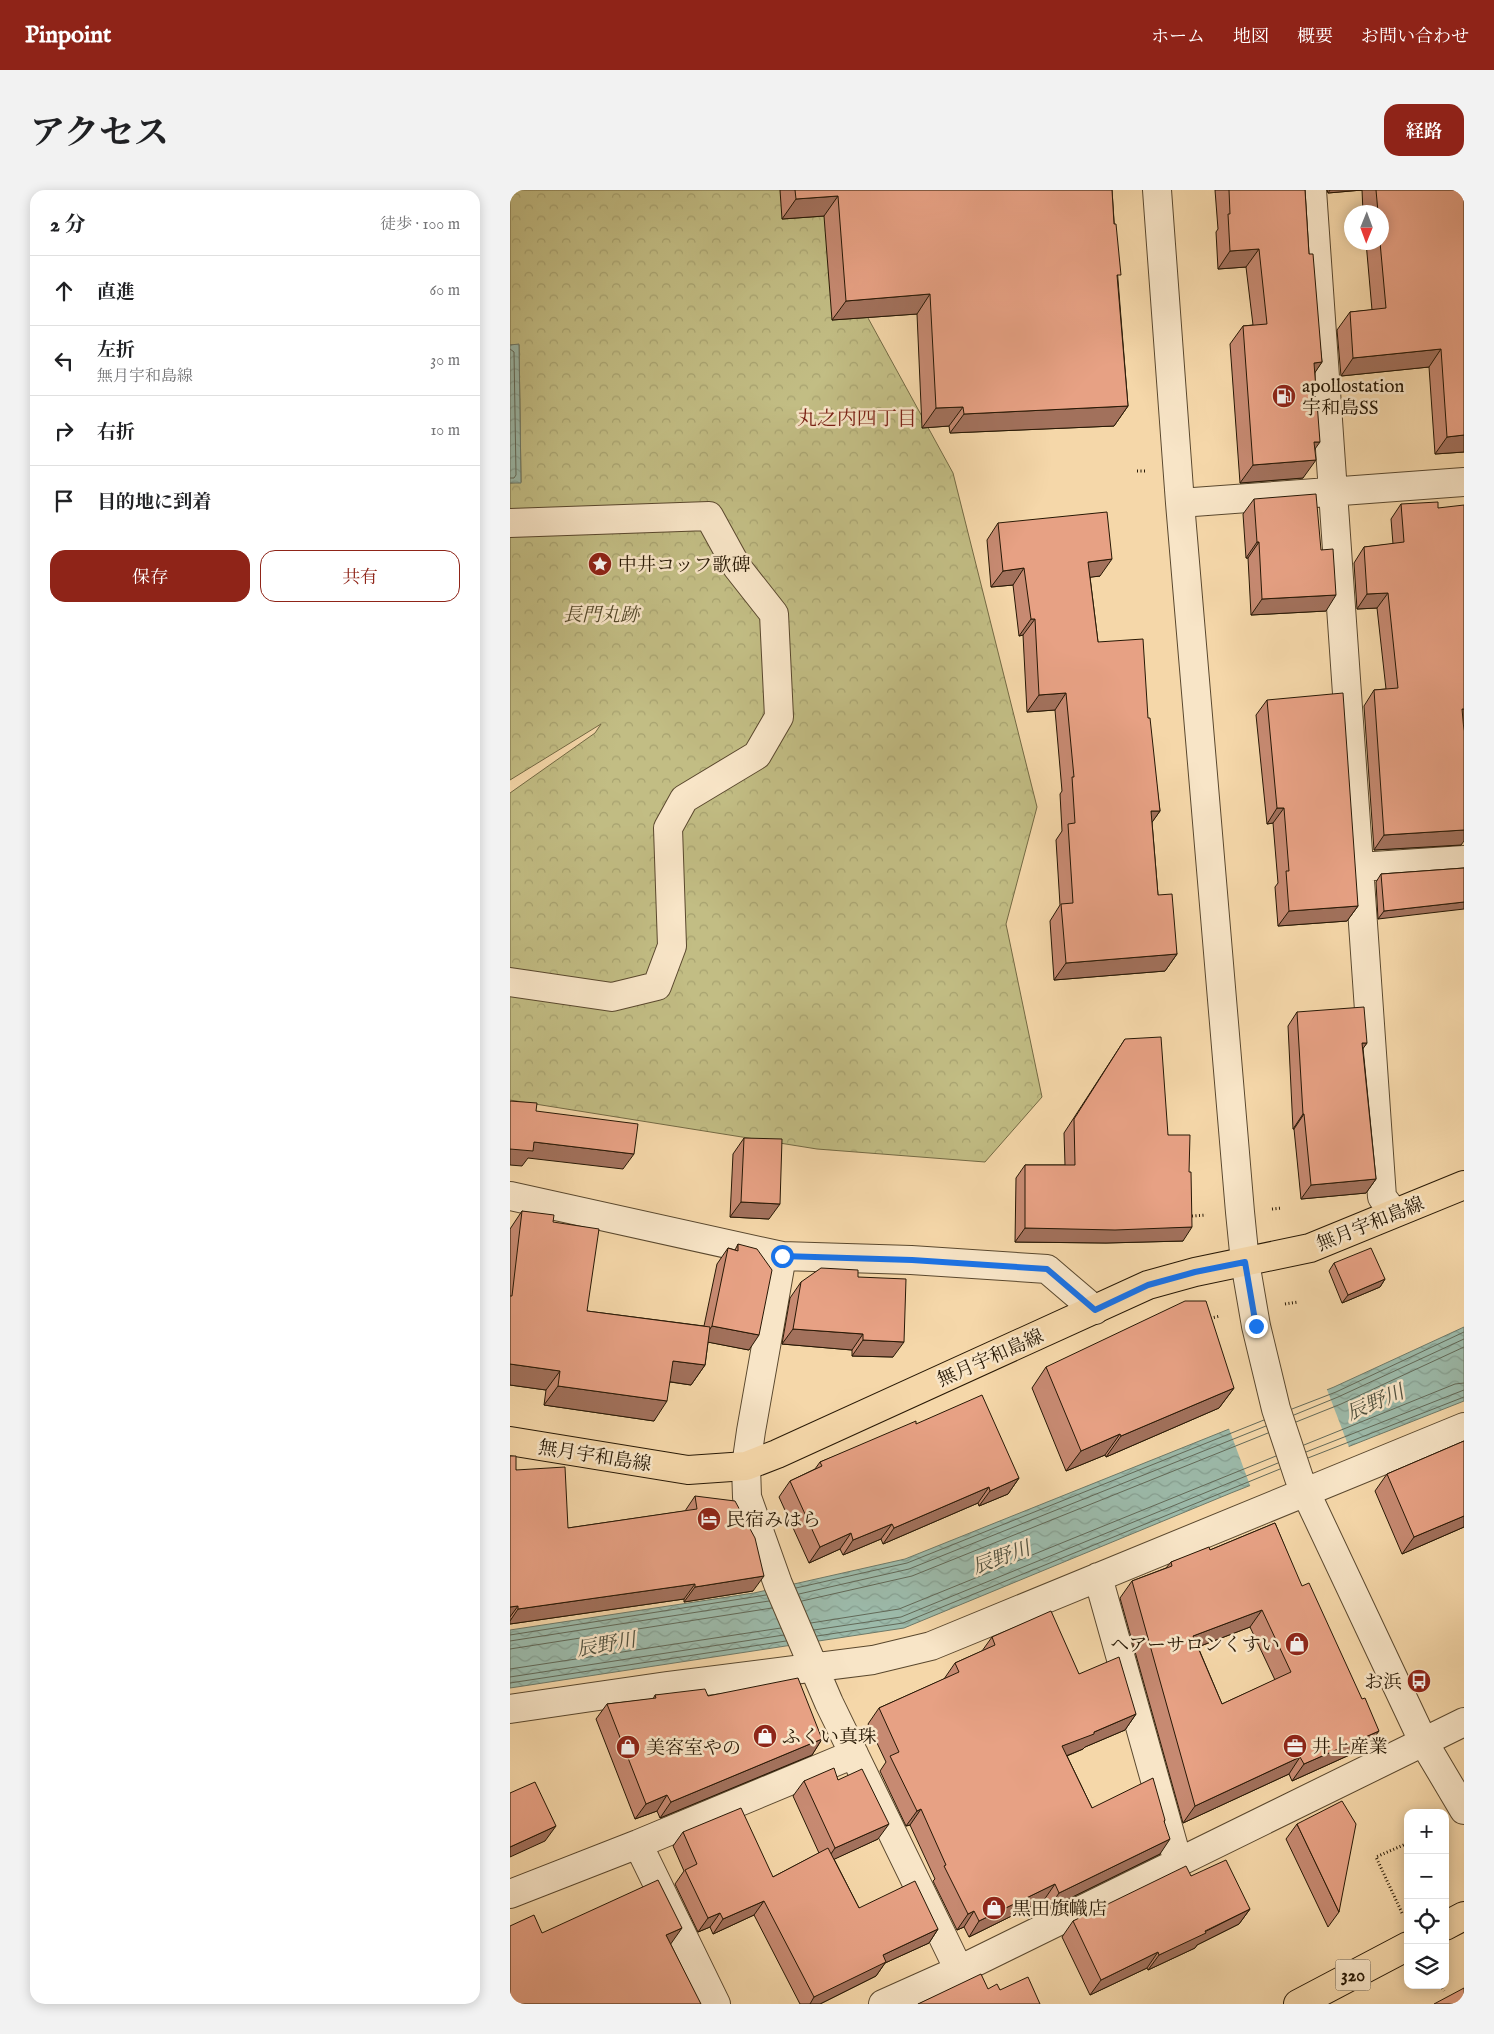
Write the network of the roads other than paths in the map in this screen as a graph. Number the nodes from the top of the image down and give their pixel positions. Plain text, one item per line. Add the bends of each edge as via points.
1 (1157, 190) edge
2 (1312, 190) edge
3 (1464, 482) edge
4 (1334, 492) junction
5 (1180, 503) junction
6 (510, 523) edge
7 (1464, 860) edge
8 (1359, 867) junction
9 (510, 982) edge
10 (1464, 1185) edge
11 (510, 1196) edge
12 (1394, 1213) junction
13 (782, 1256) junction
14 (1245, 1262) junction
15 (1095, 1310) junction
16 (1464, 1427) edge
17 (510, 1441) edge
18 (746, 1466) junction
19 (1302, 1485) junction
20 (1098, 1577) junction
21 (810, 1658) junction
22 (510, 1710) edge
23 (1464, 1722) edge
24 (1422, 1741) junction
25 (854, 1754) junction
26 (1464, 1810) edge
27 (638, 1844) junction
28 (1178, 1862) junction
29 (510, 1894) edge
30 (1464, 1916) edge
31 (1449, 1924) edge
32 (1404, 1948) edge
33 (958, 1970) junction
34 (716, 2004) edge
35 (884, 2004) edge
36 (1298, 2004) edge

1 - 5 street
2 - 4 street
3 - 4 street
4 - 5 street
4 - 8 street
5 - 14 street
6 - 9 street via 708,516 737,567 774,614 779,717 757,755 684,799 668,828 672,946 657,986 612,997
7 - 8 street
8 - 12 street via 1382,1197
10 - 12 main road, 無月宇和島線
11 - 13 street
12 - 14 main road, 無月宇和島線 via 1310,1248
13 - 15 street via 1047,1269
13 - 18 street
14 - 15 main road, 無月宇和島線 via 1148,1285
14 - 19 street via 1276,1409
15 - 18 main road, 無月宇和島線
16 - 19 street
17 - 18 main road, 無月宇和島線 via 688,1470
18 - 21 street via 746,1497
19 - 20 street
19 - 24 street
20 - 21 street via 931,1646 873,1660
20 - 28 street
21 - 22 street via 667,1686
21 - 25 street
23 - 24 street
24 - 26 street
24 - 28 street
25 - 27 street
25 - 33 street
27 - 29 street
27 - 34 street
28 - 33 street
30 - 31 main road
32 - 36 main road, 320
33 - 35 street

